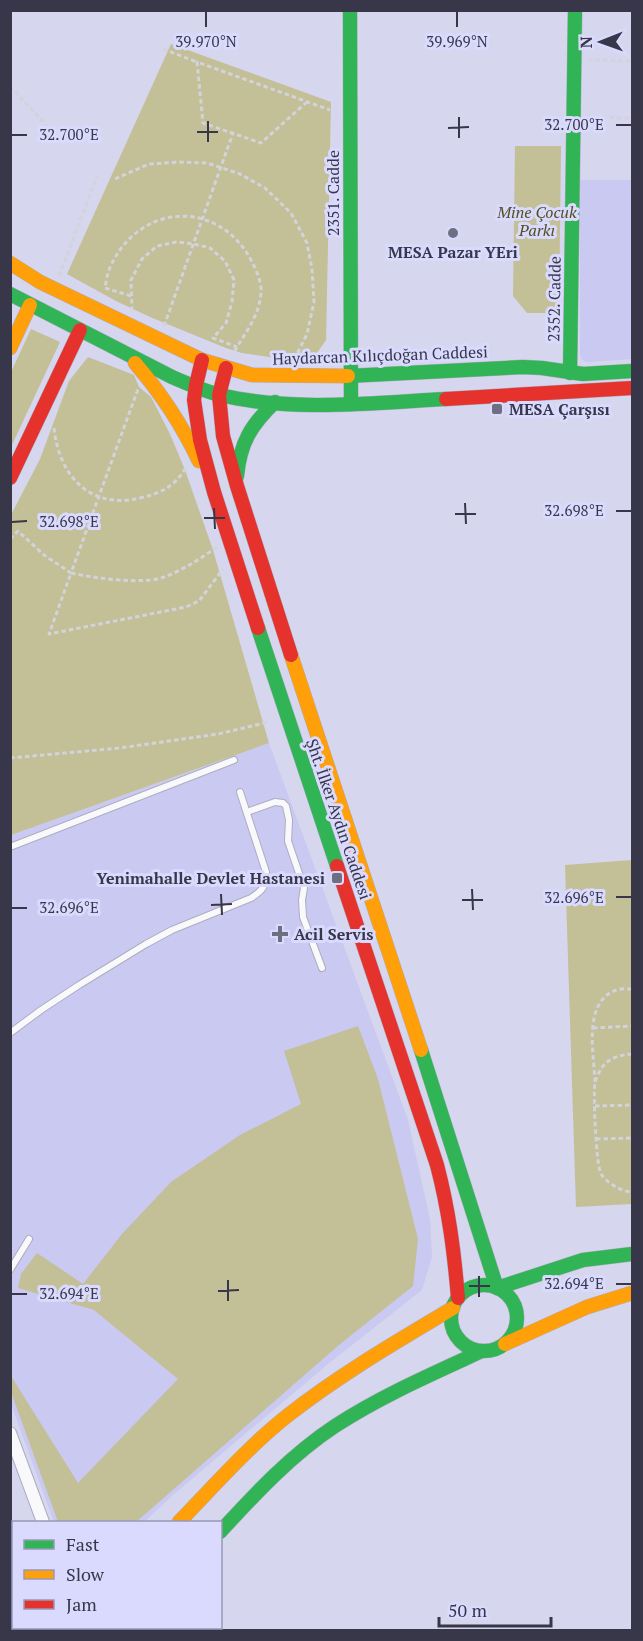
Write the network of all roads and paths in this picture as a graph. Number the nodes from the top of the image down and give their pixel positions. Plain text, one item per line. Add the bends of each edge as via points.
1 (350, 10) edge
2 (575, 10) edge
3 (163, 49) dead end
4 (574, 60) junction
5 (633, 61) edge
6 (197, 62) junction
7 (10, 86) edge
8 (306, 102) junction
9 (330, 110) dead end
10 (573, 117) junction
11 (633, 118) edge
12 (233, 133) junction
13 (40, 144) dead end
14 (221, 168) junction
15 (97, 176) dead end
16 (115, 179) dead end
17 (203, 219) junction
18 (194, 244) junction
19 (10, 263) edge
20 (54, 289) junction
21 (10, 294) edge
22 (131, 296) junction
23 (30, 305) junction
24 (132, 316) dead end
25 (163, 329) dead end
26 (80, 330) junction
27 (237, 347) junction
28 (10, 348) edge
29 (126, 354) junction
30 (202, 360) junction
31 (229, 363) junction
32 (291, 367) dead end
33 (633, 372) edge
34 (570, 373) junction
35 (350, 376) junction
36 (139, 387) dead end
37 (195, 387) junction
38 (633, 388) edge
39 (219, 395) junction
40 (275, 402) junction
41 (351, 404) junction
42 (54, 428) dead end
43 (188, 465) dead end
44 (10, 478) edge
45 (237, 486) junction
46 (214, 492) junction
47 (99, 497) junction
48 (10, 539) edge
49 (217, 548) dead end
50 (222, 569) dead end
51 (71, 573) junction
52 (269, 722) dead end
53 (10, 759) edge
54 (234, 760) dead end
55 (240, 792) dead end
56 (247, 812) junction
57 (10, 847) edge
58 (386, 942) junction
59 (365, 948) junction
60 (322, 968) dead end
61 (633, 989) edge
62 (633, 1026) edge
63 (593, 1028) junction
64 (10, 1033) edge
65 (633, 1054) edge
66 (595, 1083) junction
67 (633, 1105) edge
68 (596, 1106) junction
69 (633, 1138) edge
70 (596, 1139) junction
71 (633, 1192) edge
72 (29, 1239) dead end
73 (633, 1254) edge
74 (10, 1270) edge
75 (497, 1288) junction
76 (633, 1293) edge
77 (455, 1303) junction
78 (504, 1344) junction
79 (482, 1351) junction
80 (10, 1433) edge
81 (43, 1521) edge
82 (180, 1521) edge
83 (222, 1530) edge

1 - 35 main road, 2351. Cadde
2 - 4 main road, 2352. Cadde
3 - 6 path
4 - 5 path
4 - 10 main road, 2352. Cadde
6 - 8 path
6 - 12 path via 203,123
7 - 13 path via 46,125
8 - 9 path
8 - 12 path via 261,143
10 - 11 path
10 - 34 main road, 2352. Cadde
12 - 14 path
14 - 16 path via 207,163 149,164
14 - 17 path
14 - 32 path via 265,188 291,213 307,243 314,302 307,334
15 - 20 path
17 - 18 path
17 - 22 path via 176,216 152,222 133,235 108,271 105,288
17 - 27 path via 222,227 241,244 254,264 262,291 255,318
18 - 22 path via 157,246 142,259 131,280
18 - 25 path
18 - 27 path via 210,248 225,261 234,280 225,323 213,338
19 - 20 main road, Haydarcan Kılıçdoğan Caddesi
20 - 30 main road, Haydarcan Kılıçdoğan Caddesi
21 - 23 main road
22 - 24 path
23 - 26 main road
23 - 28 main road
26 - 29 main road
26 - 44 main road
27 - 31 path
29 - 37 main road
29 - 46 main road via 150,378 168,405
30 - 31 main road, Haydarcan Kılıçdoğan Caddesi
30 - 37 main road, Şht. İlker Aydın Caddesi
31 - 35 main road, Haydarcan Kılıçdoğan Caddesi via 252,375
31 - 39 main road
33 - 34 main road, Haydarcan Kılıçdoğan Caddesi
34 - 35 main road, Haydarcan Kılıçdoğan Caddesi via 523,367
35 - 41 main road, 2351. Cadde
36 - 47 path
37 - 39 main road
37 - 46 main road, Şht. İlker Aydın Caddesi via 197,420
38 - 41 main road
39 - 40 main road
39 - 45 main road, Şht. İlker Aydın Caddesi via 223,436
40 - 41 main road
40 - 45 main road via 247,433
42 - 47 path via 55,443 70,477
43 - 47 path via 169,488 147,497 126,502
45 - 58 main road, Şht. İlker Aydın Caddesi
46 - 59 main road, Şht. İlker Aydın Caddesi
47 - 51 path
48 - 51 path via 18,531
49 - 51 path via 161,578 131,581
50 - 51 path via 200,602 50,634
52 - 53 path via 218,734 120,748
54 - 57 lane
55 - 56 lane
56 - 60 lane via 275,802 286,806 288,841 304,888 303,917
56 - 64 lane via 266,872 260,892 146,944
58 - 59 main road
58 - 75 main road, Şht. İlker Aydın Caddesi
59 - 77 main road, Şht. İlker Aydın Caddesi via 446,1200
61 - 63 path via 615,990 601,1000
62 - 63 path
63 - 66 path
65 - 66 path via 612,1058
66 - 68 path
67 - 68 path
68 - 70 path
69 - 70 path
70 - 71 path via 601,1174 615,1187
72 - 74 lane
73 - 75 main road via 583,1260
75 - 77 main road via 476,1286 466,1290
75 - 78 main road via 507,1294 517,1313 513,1334
76 - 78 main road via 587,1307
77 - 79 main road via 451,1318 458,1339
77 - 82 main road via 286,1417
78 - 79 main road
79 - 83 main road via 399,1388 334,1427 258,1491
80 - 81 street

